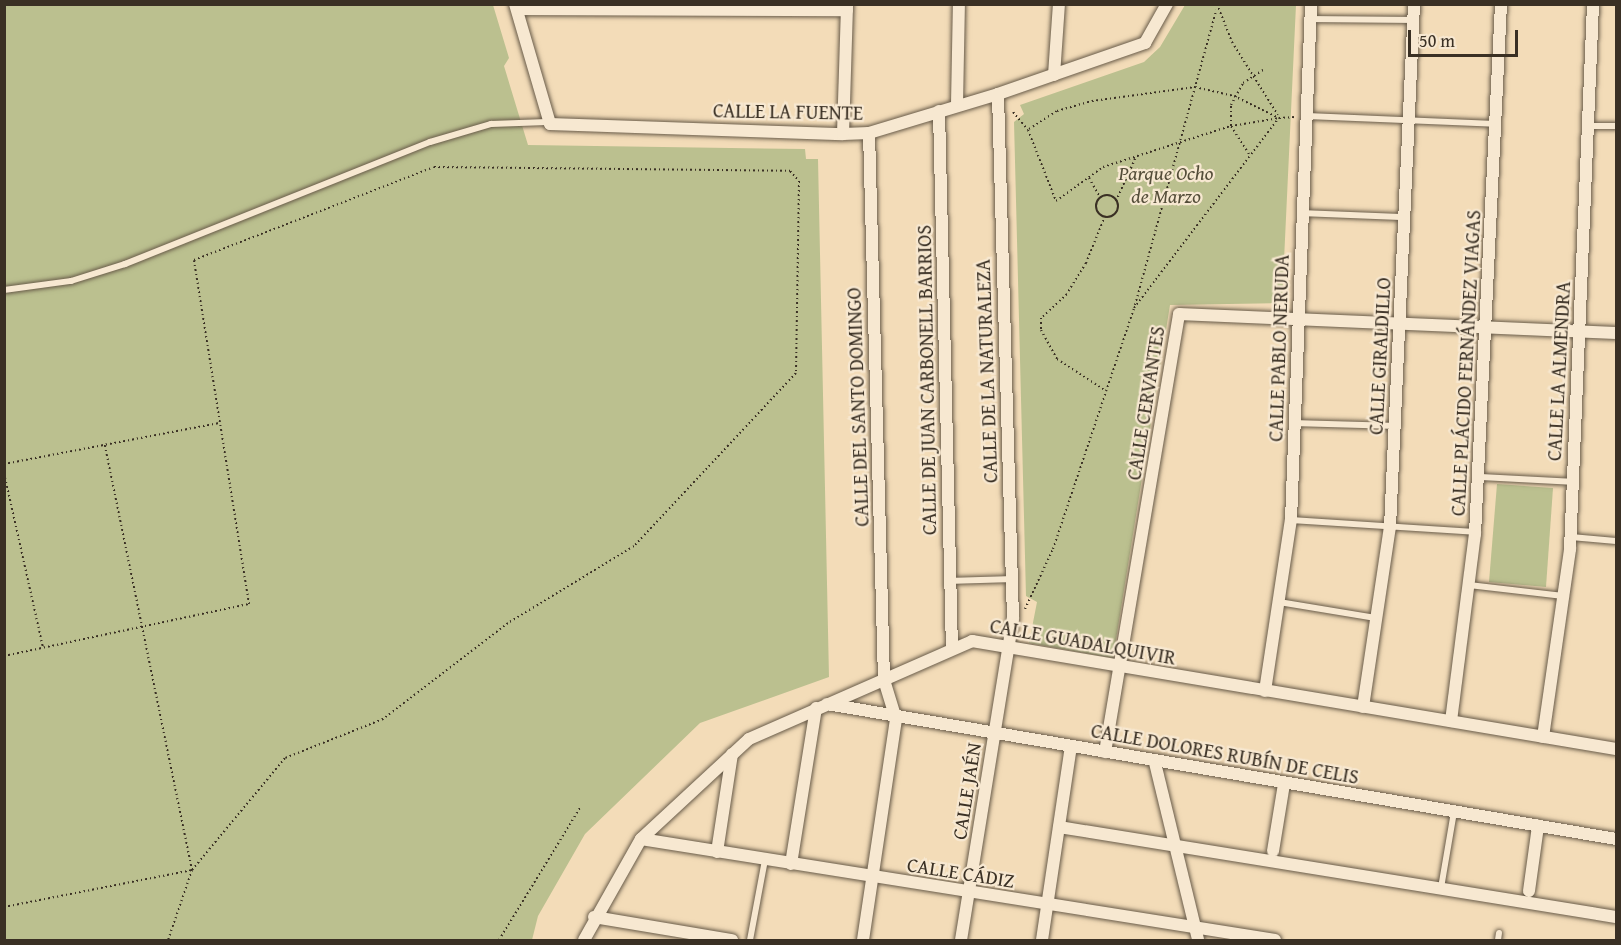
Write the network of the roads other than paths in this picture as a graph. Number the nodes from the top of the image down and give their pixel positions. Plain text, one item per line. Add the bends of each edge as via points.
1 (959, 4) edge
2 (1059, 4) edge
3 (1167, 4) edge
4 (1311, 4) edge
5 (1414, 4) edge
6 (1501, 4) edge
7 (1593, 4) edge
8 (516, 7) edge
9 (847, 7) edge
10 (1311, 19) junction
11 (1413, 20) junction
12 (1054, 75) junction
13 (998, 94) junction
14 (957, 104) junction
15 (939, 111) junction
16 (1307, 116) junction
17 (1409, 121) junction
18 (549, 123) junction
19 (1496, 124) junction
20 (1588, 126) junction
21 (1617, 126) edge
22 (869, 132) junction
23 (843, 134) junction
24 (1303, 213) junction
25 (1406, 217) junction
26 (4, 290) edge
27 (1299, 317) junction
28 (1402, 320) junction
29 (1488, 324) junction
30 (1580, 331) junction
31 (1617, 333) edge
32 (1295, 423) junction
33 (1395, 426) junction
34 (1479, 477) junction
35 (1573, 482) junction
36 (1291, 520) junction
37 (1390, 526) junction
38 (1475, 532) junction
39 (1570, 537) junction
40 (1617, 541) edge
41 (1012, 579) junction
42 (950, 581) junction
43 (1469, 585) junction
44 (1563, 596) junction
45 (1279, 602) junction
46 (1376, 618) junction
47 (1008, 647) junction
48 (952, 649) junction
49 (1120, 669) junction
50 (884, 680) junction
51 (1265, 691) junction
52 (821, 706) junction
53 (1363, 707) junction
54 (896, 719) junction
55 (1451, 721) junction
56 (994, 735) junction
57 (1542, 737) junction
58 (1071, 747) junction
59 (1617, 749) edge
60 (1105, 752) junction
61 (732, 754) junction
62 (1155, 763) junction
63 (1284, 784) junction
64 (1454, 812) junction
65 (1059, 826) junction
66 (1538, 826) junction
67 (641, 839) junction
68 (1617, 839) edge
69 (1175, 846) junction
70 (1273, 851) dead end
71 (717, 852) junction
72 (765, 860) junction
73 (790, 864) junction
74 (874, 878) junction
75 (1441, 889) junction
76 (1529, 891) dead end
77 (969, 893) junction
78 (1047, 907) junction
79 (594, 917) junction
80 (1617, 917) edge
81 (1198, 935) edge
82 (584, 940) edge
83 (732, 940) edge
84 (750, 940) edge
85 (863, 940) edge
86 (961, 940) edge
87 (1042, 940) edge
88 (1275, 940) edge

1 - 14 street
2 - 12 street
3 - 12 street, CALLE LA FUENTE via 1145,43
4 - 10 street, CALLE PABLO NERUDA
5 - 11 street, CALLE GIRALDILLO
6 - 19 street, CALLE PLÁCIDO FERNÁNDEZ VIAGAS
7 - 20 street, CALLE LA ALMENDRA
8 - 9 street
8 - 18 street
9 - 23 street
10 - 11 lane
10 - 16 street, CALLE PABLO NERUDA
11 - 17 street, CALLE GIRALDILLO
12 - 13 street, CALLE LA FUENTE
13 - 14 street, CALLE LA FUENTE
13 - 41 street, CALLE DE LA NATURALEZA
14 - 15 street, CALLE LA FUENTE
15 - 22 street, CALLE LA FUENTE
15 - 42 street, CALLE DE JUAN CARBONELL BARRIOS
16 - 17 lane
16 - 24 street, CALLE PABLO NERUDA
17 - 19 lane
17 - 25 street, CALLE GIRALDILLO
18 - 23 street, CALLE LA FUENTE
18 - 26 lane via 490,124 450,136 125,264 70,281
19 - 29 street, CALLE PLÁCIDO FERNÁNDEZ VIAGAS
20 - 21 lane
20 - 30 street, CALLE LA ALMENDRA
22 - 23 street, CALLE LA FUENTE
22 - 50 street, CALLE DEL SANTO DOMINGO
24 - 25 lane
24 - 27 street, CALLE PABLO NERUDA
25 - 28 street, CALLE GIRALDILLO
27 - 28 street, CALLE CERVANTES
27 - 32 street, CALLE PABLO NERUDA
27 - 49 street, CALLE CERVANTES via 1179,314
28 - 29 street, CALLE CERVANTES
28 - 33 street, CALLE GIRALDILLO
29 - 30 street, CALLE CERVANTES
29 - 34 street, CALLE PLÁCIDO FERNÁNDEZ VIAGAS
30 - 31 street, CALLE CERVANTES
30 - 35 street, CALLE LA ALMENDRA
32 - 33 lane
32 - 36 street, CALLE PABLO NERUDA
33 - 37 street, CALLE GIRALDILLO
34 - 35 lane
34 - 38 street, CALLE PLÁCIDO FERNÁNDEZ VIAGAS
35 - 39 street, CALLE LA ALMENDRA
36 - 37 lane
36 - 45 street, CALLE PABLO NERUDA
37 - 38 lane
37 - 46 street, CALLE GIRALDILLO
38 - 43 street, CALLE PLÁCIDO FERNÁNDEZ VIAGAS
39 - 40 lane
39 - 44 street, CALLE LA ALMENDRA
41 - 42 lane
41 - 47 street, CALLE DE LA NATURALEZA via 1013,619
42 - 48 street, CALLE DE JUAN CARBONELL BARRIOS
43 - 44 lane
43 - 55 street, CALLE PLÁCIDO FERNÁNDEZ VIAGAS
44 - 57 street, CALLE LA ALMENDRA
45 - 46 lane
45 - 51 street, CALLE PABLO NERUDA
46 - 53 street, CALLE GIRALDILLO
47 - 48 street, CALLE GUADALQUIVIR via 972,641
47 - 49 street, CALLE GUADALQUIVIR
47 - 56 street, CALLE JAÉN
48 - 50 street, CALLE GUADALQUIVIR
49 - 51 street, CALLE GUADALQUIVIR
49 - 60 street, CALLE CERVANTES
50 - 52 street, CALLE GUADALQUIVIR
50 - 54 street, CALLE DEL SANTO DOMINGO
51 - 53 street, CALLE GUADALQUIVIR
52 - 54 street, CALLE DOLORES RUBÍN DE CELIS
52 - 61 street, CALLE GUADALQUIVIR via 748,739
52 - 73 street
53 - 55 street, CALLE GUADALQUIVIR
54 - 56 street, CALLE DOLORES RUBÍN DE CELIS
54 - 74 street
55 - 57 street, CALLE GUADALQUIVIR
56 - 58 street, CALLE DOLORES RUBÍN DE CELIS
56 - 77 street, CALLE JAÉN
57 - 59 street, CALLE GUADALQUIVIR
58 - 60 street, CALLE DOLORES RUBÍN DE CELIS
58 - 65 street
60 - 62 street, CALLE DOLORES RUBÍN DE CELIS
61 - 67 street, CALLE GUADALQUIVIR
61 - 71 street
62 - 63 street, CALLE DOLORES RUBÍN DE CELIS
62 - 69 street
63 - 64 street, CALLE DOLORES RUBÍN DE CELIS
63 - 70 street
64 - 66 street, CALLE DOLORES RUBÍN DE CELIS
64 - 75 lane
65 - 69 street
65 - 78 street
66 - 68 street, CALLE DOLORES RUBÍN DE CELIS
66 - 76 street
67 - 71 street, CALLE CÁDIZ
67 - 79 street, CALLE GUADALQUIVIR
69 - 75 street
69 - 81 street
71 - 72 street, CALLE CÁDIZ
72 - 73 street, CALLE CÁDIZ
72 - 84 lane
73 - 74 street, CALLE CÁDIZ
74 - 77 street, CALLE CÁDIZ
74 - 85 street
75 - 80 street
77 - 78 street, CALLE CÁDIZ
77 - 86 street, CALLE JAÉN
78 - 81 street, CALLE CÁDIZ
78 - 87 street
79 - 82 street, CALLE GUADALQUIVIR
79 - 83 street
81 - 88 street, CALLE CÁDIZ

